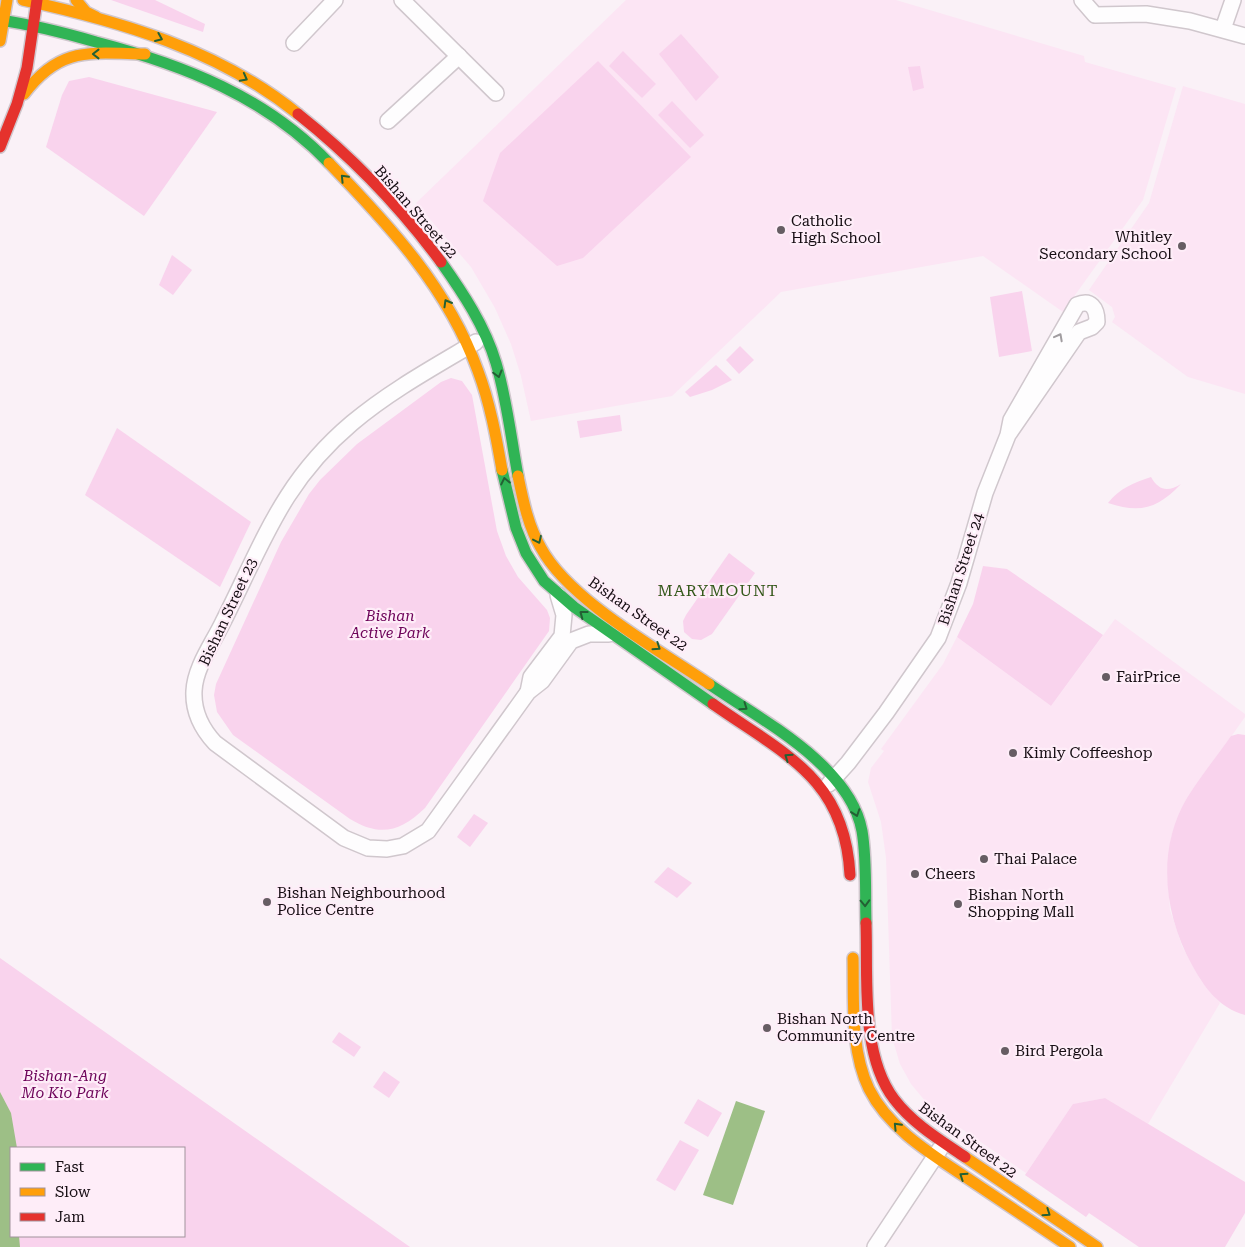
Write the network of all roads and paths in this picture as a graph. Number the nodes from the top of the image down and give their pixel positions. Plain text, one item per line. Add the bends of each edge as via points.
1 (7, 0) edge
2 (23, 0) edge
3 (76, 0) edge
4 (335, 0) edge
5 (402, 0) edge
6 (1082, 0) edge
7 (1233, 0) edge
8 (37, 1) edge
9 (96, 17) junction
10 (2, 20) edge
11 (34, 27) junction
12 (1223, 29) junction
13 (1245, 36) edge
14 (0, 41) edge
15 (294, 43) dead end
16 (145, 54) junction
17 (459, 56) junction
18 (496, 93) dead end
19 (18, 104) junction
20 (388, 121) dead end
21 (0, 148) edge
22 (484, 338) junction
23 (468, 347) junction
24 (1008, 435) junction
25 (558, 595) junction
26 (609, 634) junction
27 (528, 692) junction
28 (836, 776) junction
29 (825, 789) junction
30 (850, 887) dead end
31 (852, 945) dead end
32 (939, 1150) junction
33 (876, 1247) edge
34 (1070, 1247) edge
35 (1097, 1247) edge

1 - 10 main road
2 - 8 main road, Bishan Street 22
3 - 9 main road via 86,12
4 - 15 street
5 - 17 street
6 - 12 street via 1095,15 1146,14
7 - 12 street
8 - 9 main road, Bishan Street 22
8 - 11 main road
9 -> 22 main road, Bishan Street 22 via 144,31 201,55 258,85 293,111 346,155 415,229 445,265
10 - 11 main road, Bishan Street 22
10 - 14 main road
11 - 16 main road, Bishan Street 22
11 - 19 main road
12 - 13 street
16 -> 19 main road via 84,54 56,61 36,76
23 -> 16 main road, Bishan Street 22 via 447,302 420,263 370,206 287,124 241,95
17 - 18 street
17 - 20 street
19 - 21 main road
22 - 23 street, Bishan Street 23
22 -> 28 main road, Bishan Street 22 via 495,361 508,411 523,494 536,540 548,558 591,603 811,754
25 -> 23 main road, Bishan Street 22 via 543,580 522,545 487,396
23 - 27 street, Bishan Street 23 via 446,358 352,423 308,466 287,494 266,530 201,665 194,691 198,716 204,731 215,743 344,838 368,848 388,849 415,841 428,830
24 -> 24 street, Bishan Street 24 via 1011,420 1071,314 1077,305 1090,303 1097,313 1097,322 1079,332
24 - 28 street, Bishan Street 24 via 990,478 959,583 938,638 908,684
26 -> 25 main road, Bishan Street 22
25 - 27 street, Bishan Street 23 via 564,615 562,636 531,677
26 - 27 street, Bishan Street 23 via 589,634 571,641 542,681
29 -> 26 main road, Bishan Street 22 via 805,770
28 - 29 street, Bishan Street 24
28 -> 32 main road, Bishan Street 22 via 850,796 862,831 873,1055 893,1098
29 - 30 main road, Bishan Street 22 via 847,836
32 -> 31 main road, Bishan Street 22 via 901,1130 881,1109 869,1088 860,1062 855,1026
32 - 33 street
34 -> 32 main road, Bishan Street 22
32 -> 35 main road, Bishan Street 22

